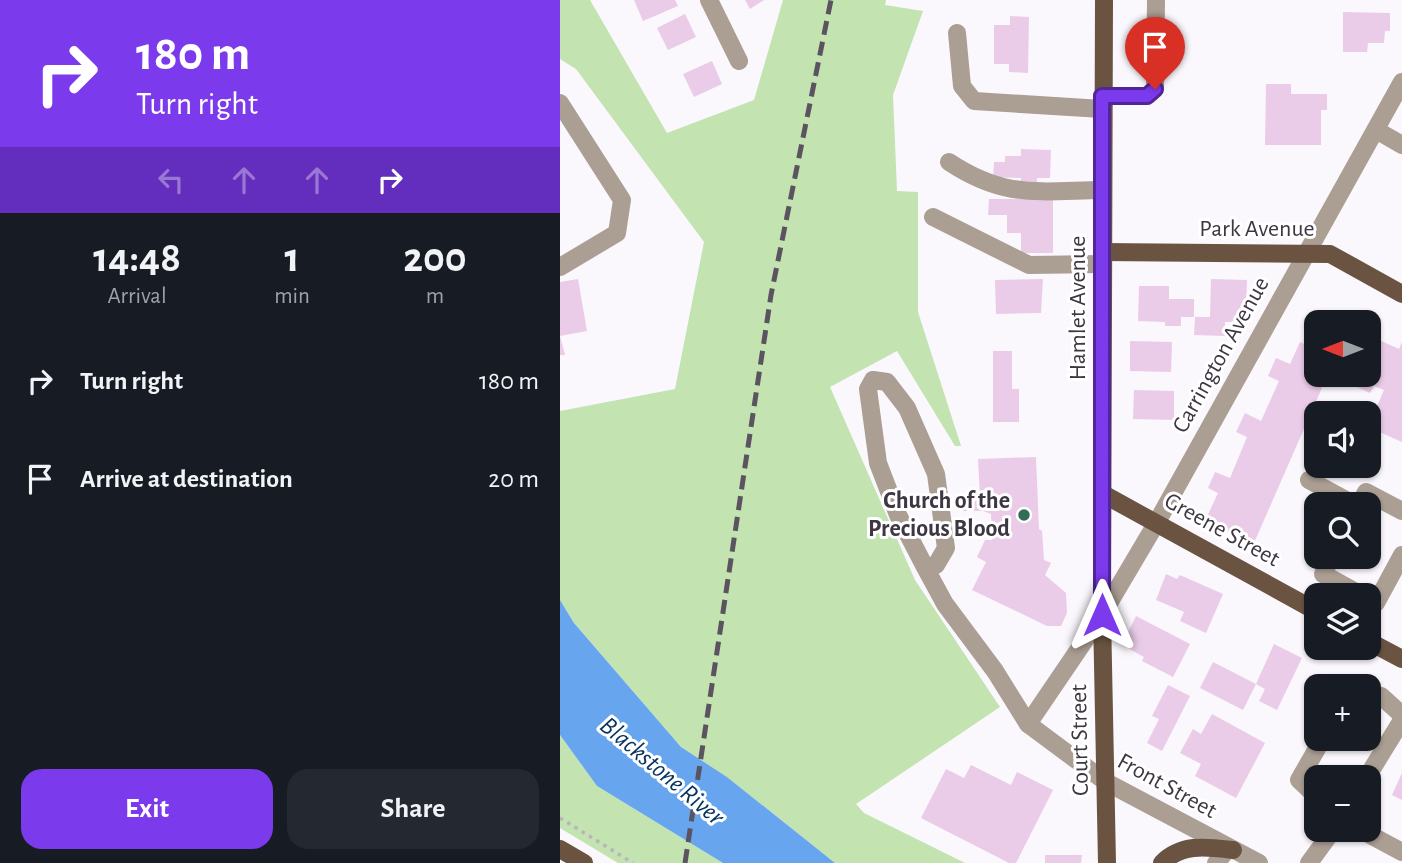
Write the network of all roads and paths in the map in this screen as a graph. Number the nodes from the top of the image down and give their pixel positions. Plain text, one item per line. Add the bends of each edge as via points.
1 (709, 0) edge
2 (1104, 0) edge
3 (1156, 0) edge
4 (957, 33) dead end
5 (739, 61) dead end
6 (1402, 82) edge
7 (1102, 102) junction
8 (560, 103) edge
9 (1376, 130) junction
10 (1402, 145) edge
11 (949, 162) dead end
12 (1102, 190) junction
13 (933, 217) dead end
14 (1303, 256) junction
15 (1101, 258) junction
16 (560, 267) edge
17 (1402, 294) edge
18 (1309, 480) dead end
19 (1331, 492) edge
20 (1103, 494) junction
21 (1381, 500) edge
22 (1402, 511) edge
23 (1157, 522) junction
24 (1402, 555) edge
25 (931, 567) junction
26 (1326, 569) edge
27 (1336, 583) edge
28 (1381, 594) edge
29 (1304, 604) edge
30 (1102, 615) junction
31 (1381, 647) edge
32 (1402, 659) edge
33 (1381, 696) edge
34 (1402, 717) edge
35 (1027, 724) junction
36 (1374, 765) edge
37 (1106, 782) junction
38 (560, 818) edge
39 (1381, 841) edge
40 (1324, 842) edge
41 (560, 849) edge
42 (1402, 852) edge
43 (1226, 854) edge
44 (584, 863) edge
45 (632, 863) edge
46 (1107, 863) edge
47 (1162, 863) edge
48 (1259, 863) edge
49 (1309, 863) edge

1 - 5 street
2 - 7 main road, Hamlet Avenue
3 - 7 street via 1155,89 1147,96
4 - 7 street via 962,86 974,101
6 - 9 street, Carrington Avenue
7 - 12 main road, Hamlet Avenue
8 - 16 street via 622,200 617,233
9 - 10 street
9 - 14 street, Carrington Avenue
11 - 12 street via 1002,188
12 - 15 main road, Hamlet Avenue
13 - 15 street via 1029,265
14 - 15 main road, Park Avenue
14 - 17 main road, Park Avenue via 1330,254
14 - 23 street, Carrington Avenue
15 - 20 main road, Hamlet Avenue
18 - 19 street
20 - 23 main road, Greene Street
20 - 30 main road, Hamlet Avenue
21 - 22 street
23 - 29 main road, Greene Street
23 - 30 street, Carrington Avenue
24 - 28 street
25 - 25 street via 898,515 877,463 868,389 873,380 887,382 907,408 936,474 946,548
25 - 35 street via 945,604
26 - 27 street via 1323,574
30 - 35 street
30 - 37 main road, Court Street
31 - 32 main road
33 - 34 street
34 - 36 street
35 - 37 street, Front Street
37 - 43 street, Front Street
37 - 46 main road, Court Street
38 - 45 path
39 - 42 street
40 - 49 street
41 - 44 main road
43 - 47 main road via 1185,849
43 - 48 street, Front Street

